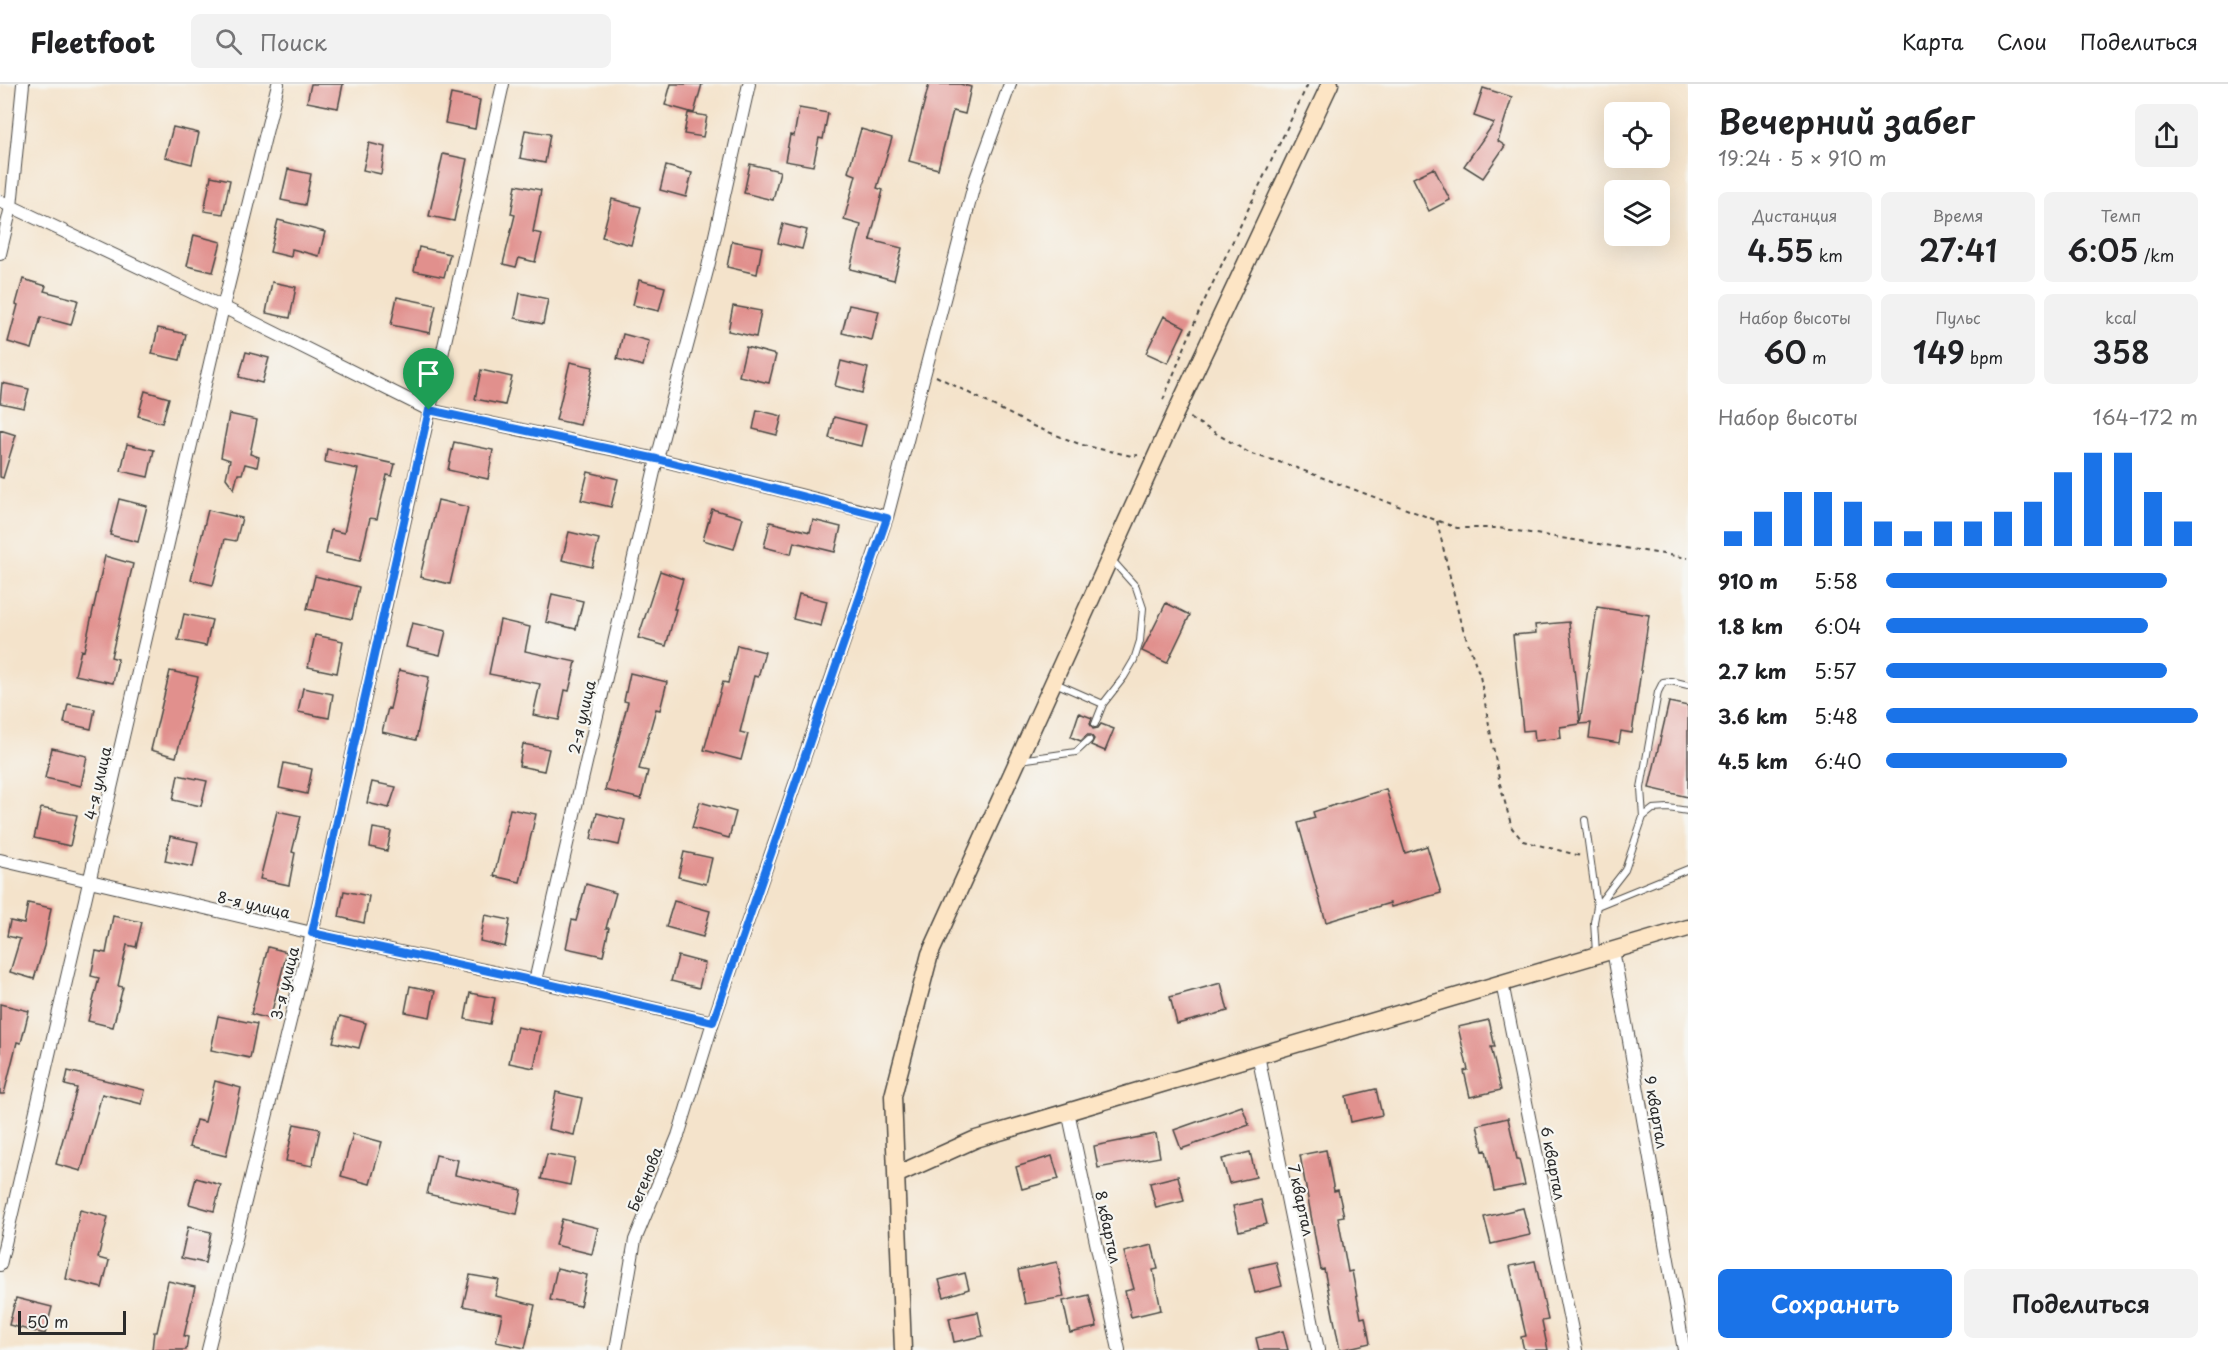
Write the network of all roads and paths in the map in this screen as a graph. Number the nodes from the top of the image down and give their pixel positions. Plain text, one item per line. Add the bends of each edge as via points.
1 (23, 84) edge
2 (278, 84) edge
3 (502, 84) edge
4 (749, 84) edge
5 (1010, 84) edge
6 (1308, 84) edge
7 (1330, 84) edge
8 (5, 204) edge
9 (0, 254) edge
10 (223, 307) junction
11 (926, 370) junction
12 (429, 410) junction
13 (1176, 412) junction
14 (1140, 455) dead end
15 (657, 459) junction
16 (887, 518) junction
17 (1437, 521) junction
18 (1110, 558) junction
19 (1688, 558) edge
20 (1053, 682) junction
21 (1688, 685) edge
22 (1103, 704) junction
23 (1095, 724) dead end
24 (1089, 740) dead end
25 (1017, 760) junction
26 (1688, 811) edge
27 (1643, 817) junction
28 (1585, 820) dead end
29 (1590, 858) junction
30 (0, 860) edge
31 (1688, 869) edge
32 (90, 881) junction
33 (1596, 906) junction
34 (1688, 928) edge
35 (312, 933) junction
36 (1604, 952) junction
37 (535, 981) junction
38 (1502, 983) junction
39 (713, 1022) junction
40 (1258, 1055) junction
41 (1068, 1111) junction
42 (896, 1175) junction
43 (0, 1265) edge
44 (208, 1350) edge
45 (616, 1350) edge
46 (903, 1350) edge
47 (1119, 1350) edge
48 (1318, 1350) edge
49 (1576, 1350) edge
50 (1684, 1350) edge

1 - 8 street
2 - 10 street, 4-я улица
3 - 12 street, 3-я улица
4 - 15 street, 2-я улица via 708,267
5 - 11 street, Бегенова via 975,181
6 - 13 path via 1199,312 1160,406
7 - 13 main road
8 - 9 street
8 - 10 street
10 - 12 street
10 - 32 street, 4-я улица
11 - 14 path via 1033,426 1082,445
11 - 16 street, Бегенова
12 - 15 street
12 - 35 street, 3-я улица
13 - 17 path via 1251,454
13 - 18 main road
15 - 16 street
15 - 37 street, 2-я улица
16 - 39 street, Бегенова
17 - 19 path via 1457,528 1497,528
17 - 29 path via 1460,620 1480,676 1512,828 1523,841
18 - 20 main road
18 - 22 lane via 1136,587 1143,608 1134,660
20 - 22 lane
20 - 25 main road
21 - 27 lane via 1663,682 1658,692 1641,788
22 - 23 lane
24 - 25 lane via 1076,752
25 - 42 main road via 930,954 893,1096
26 - 27 lane via 1653,809
27 - 33 lane via 1625,870
28 - 29 lane
29 - 33 lane
30 - 32 street, 8-я улица
31 - 33 lane
32 - 35 street, 8-я улица
32 - 43 street, 4-я улица
33 - 36 lane via 1594,922
34 - 36 main road
35 - 37 street, 8-я улица
35 - 44 street, 3-я улица
36 - 38 main road
36 - 50 street, 9 квартал
37 - 39 street, 8-я улица
38 - 40 main road
38 - 49 street, 6 квартал
39 - 45 street, Бегенова via 678,1136 635,1240
40 - 41 main road
40 - 48 street, 7 квартал
41 - 42 main road via 976,1139
41 - 47 street, 8 квартал
42 - 46 main road

